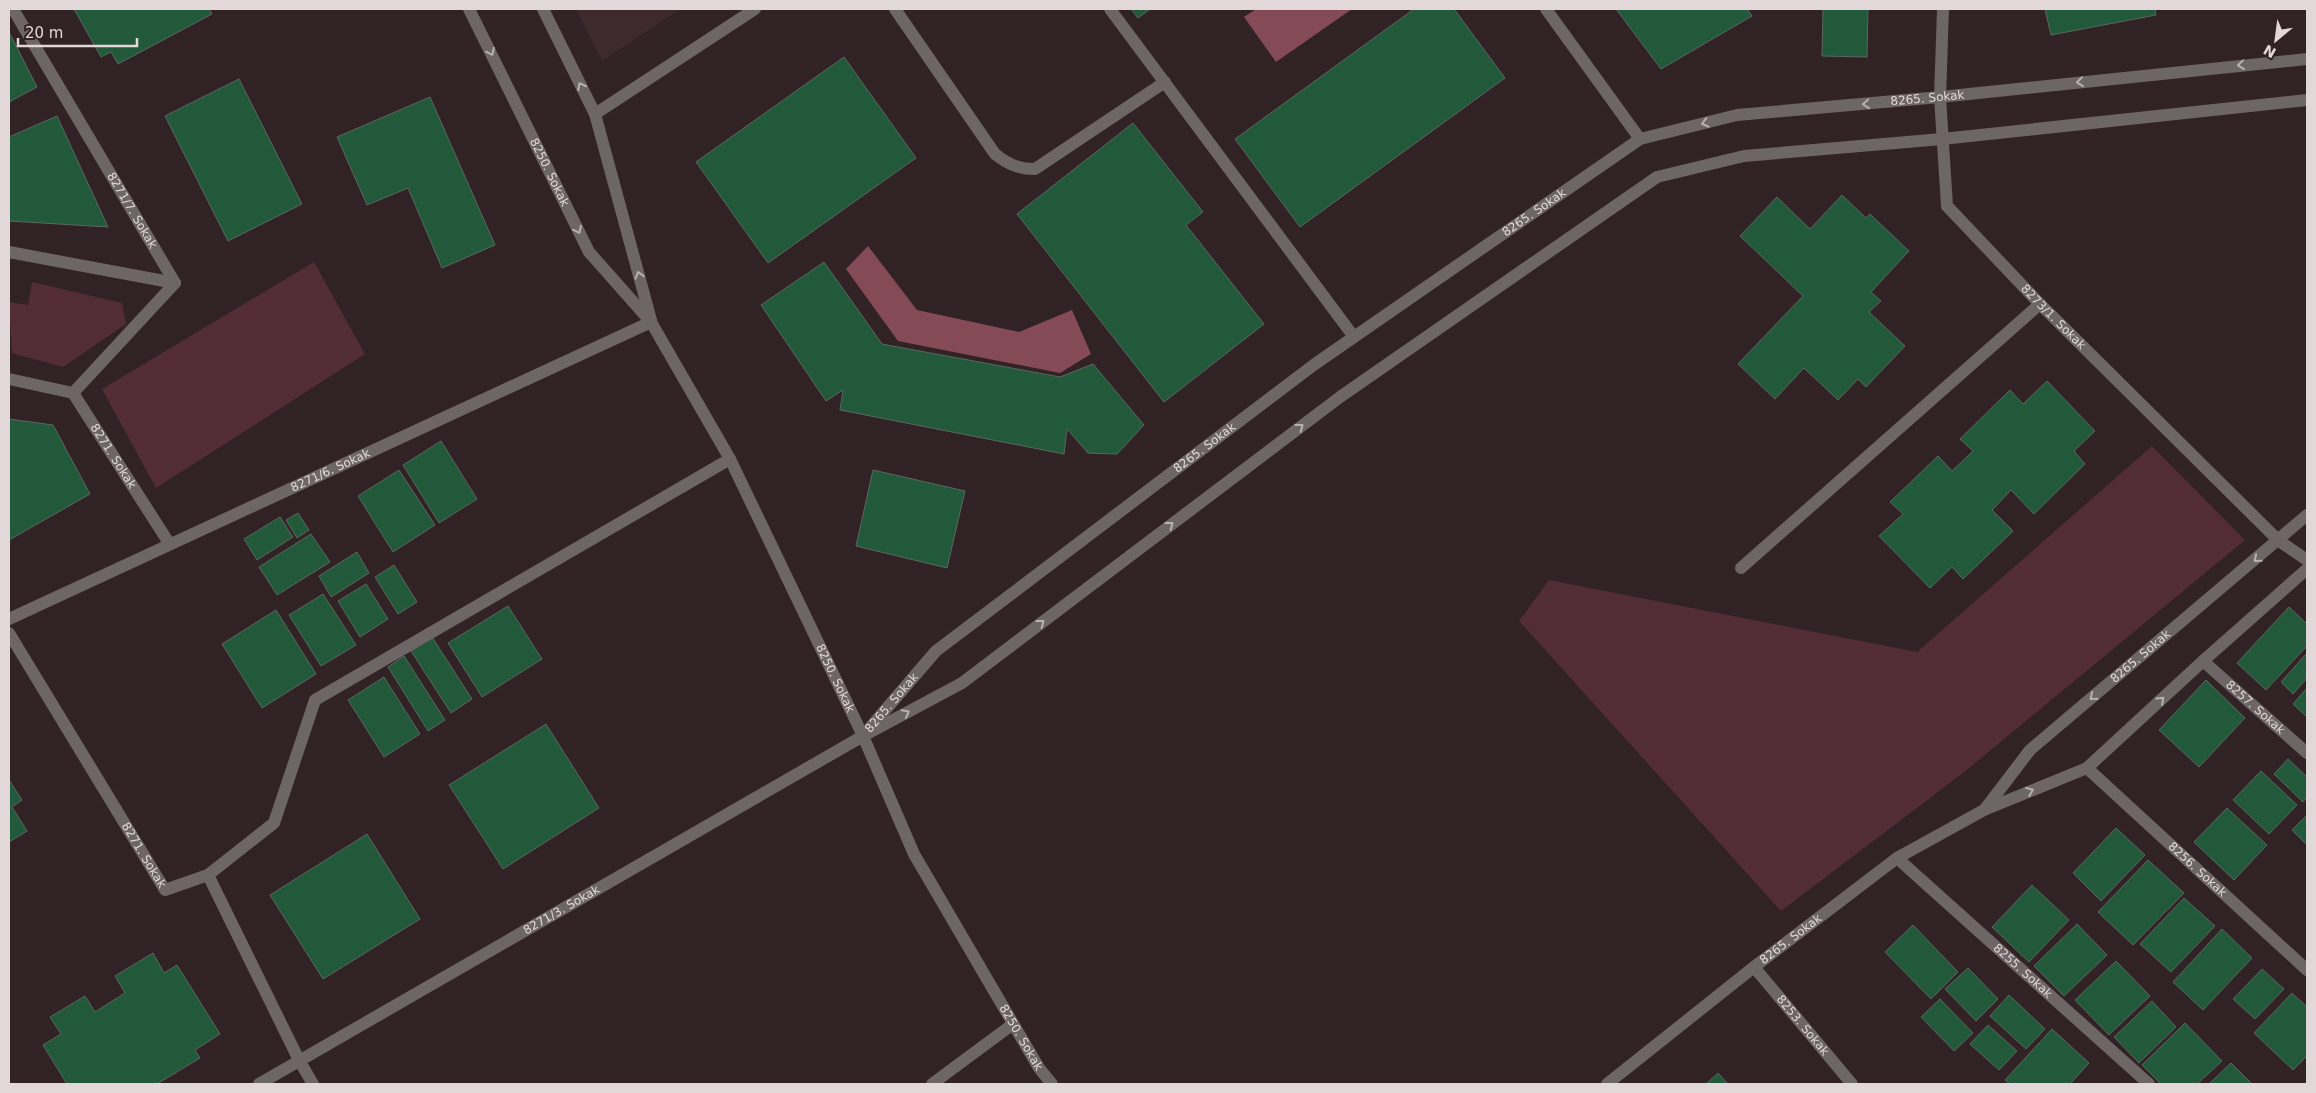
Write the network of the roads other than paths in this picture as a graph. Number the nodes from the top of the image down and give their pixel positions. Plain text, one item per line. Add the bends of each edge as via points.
1 (13, 9) edge
2 (469, 9) edge
3 (543, 9) edge
4 (754, 9) edge
5 (895, 9) edge
6 (1110, 9) edge
7 (1546, 9) edge
8 (1943, 9) edge
9 (2307, 59) edge
10 (1165, 82) junction
11 (1940, 97) junction
12 (2307, 100) edge
13 (595, 114) junction
14 (1640, 139) junction
15 (1942, 139) junction
16 (9, 252) edge
17 (175, 284) junction
18 (2040, 304) junction
19 (652, 322) junction
20 (1354, 337) junction
21 (9, 379) edge
22 (73, 393) junction
23 (730, 459) junction
24 (2307, 515) edge
25 (2279, 541) junction
26 (169, 544) junction
27 (2307, 560) edge
28 (1741, 568) dead end
29 (2307, 569) edge
30 (9, 619) edge
31 (9, 633) edge
32 (2203, 661) junction
33 (863, 736) junction
34 (2307, 753) edge
35 (2086, 768) junction
36 (1984, 810) junction
37 (1897, 858) junction
38 (208, 875) junction
39 (1754, 967) junction
40 (2307, 970) edge
41 (1013, 1024) junction
42 (299, 1060) junction
43 (259, 1084) edge
44 (313, 1084) edge
45 (932, 1084) edge
46 (1052, 1084) edge
47 (1607, 1084) edge
48 (1852, 1084) edge
49 (2149, 1084) edge

1 - 17 street, 8271/7. Sokak
2 -> 19 street, 8250. Sokak via 589,252
13 -> 3 street, 8250. Sokak
4 - 13 street
5 - 10 street via 995,154 1016,168 1034,170
6 - 10 street
7 - 14 street
8 - 11 street, 8273/1. Sokak
9 -> 11 street, 8265. Sokak
10 - 20 street
11 -> 14 street, 8265. Sokak via 1737,115
11 - 15 street, 8273/1. Sokak
12 - 15 street, 8265. Sokak
19 -> 13 street, 8250. Sokak
14 - 20 street, 8265. Sokak
15 - 18 street, 8273/1. Sokak via 1947,206
33 -> 15 street, 8265. Sokak via 962,683 1340,397 1657,177 1744,156
16 - 17 street
17 - 22 street
18 - 25 street, 8273/1. Sokak
18 - 28 street
19 - 23 street, 8250. Sokak
19 - 26 street, 8271/6. Sokak
20 - 33 street, 8265. Sokak via 936,651
21 - 22 street
22 - 26 street, 8271. Sokak
23 - 33 street, 8250. Sokak
23 - 38 street via 315,700 274,823
24 - 25 street, 8265. Sokak
25 - 27 street, 8273/1. Sokak
25 -> 36 street, 8265. Sokak via 2030,750
26 - 30 street, 8271/6. Sokak
29 - 32 street, 8265. Sokak
31 - 38 street, 8271. Sokak via 165,890
32 - 34 street, 8257. Sokak
35 -> 32 street, 8265. Sokak
33 - 41 street, 8250. Sokak via 914,854
33 - 42 street, 8271/3. Sokak
36 -> 35 street, 8265. Sokak
35 - 40 street, 8256. Sokak
36 - 37 street, 8265. Sokak
37 - 39 street, 8265. Sokak
37 - 49 street, 8255. Sokak
38 - 42 street
39 - 47 street, 8265. Sokak
39 - 48 street, 8253. Sokak
41 - 45 street
41 - 46 street, 8250. Sokak
42 - 43 street, 8271/3. Sokak
42 - 44 street

